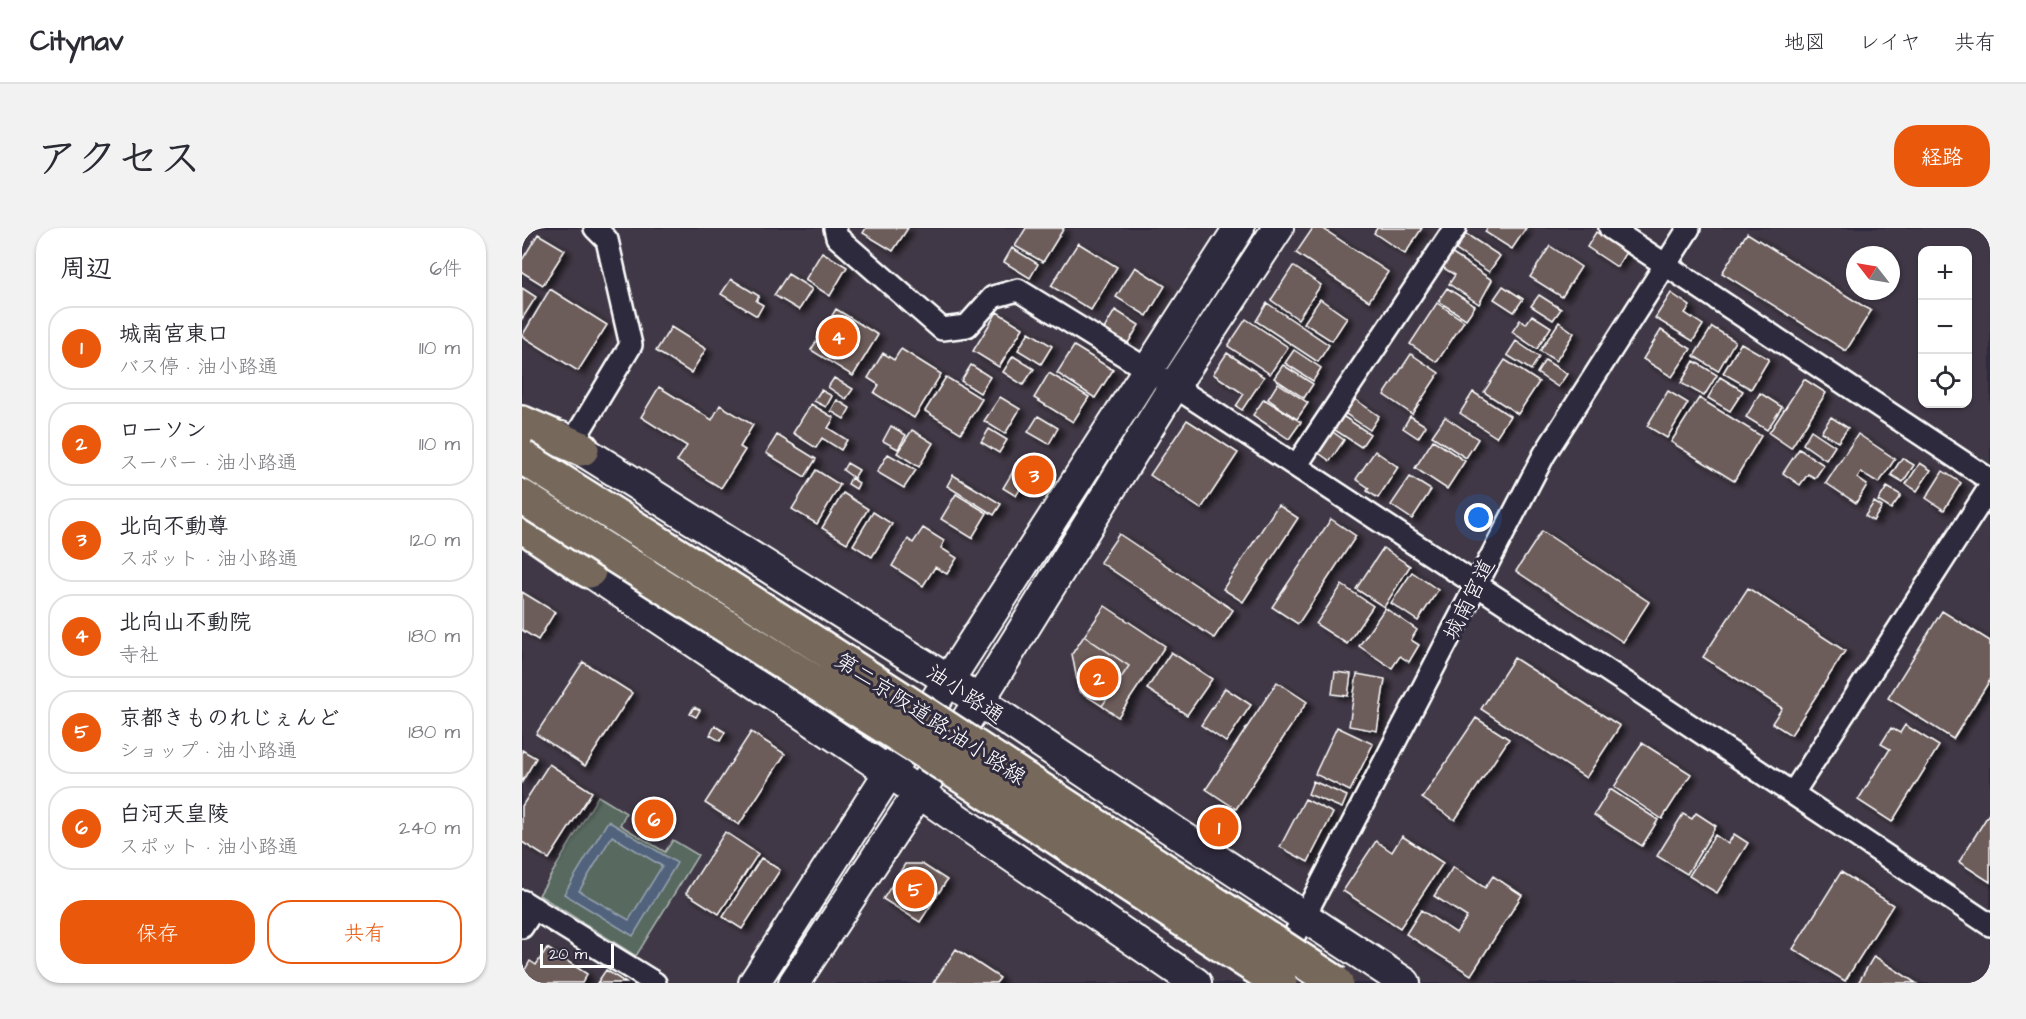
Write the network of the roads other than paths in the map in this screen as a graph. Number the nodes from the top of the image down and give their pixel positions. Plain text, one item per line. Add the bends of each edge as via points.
1 (595, 228) edge
2 (835, 228) edge
3 (1239, 228) edge
4 (1278, 228) edge
5 (1455, 228) edge
6 (1611, 228) edge
7 (1689, 228) edge
8 (1666, 265) junction
9 (1148, 369) junction
10 (1174, 386) junction
11 (522, 412) edge
12 (522, 423) edge
13 (577, 446) junction
14 (522, 458) edge
15 (1296, 466) junction
16 (1990, 480) edge
17 (1990, 487) edge
18 (522, 497) edge
19 (522, 525) edge
20 (580, 564) joint
21 (1475, 585) junction
22 (948, 680) junction
23 (980, 701) junction
24 (889, 772) junction
25 (1793, 793) junction
26 (919, 794) junction
27 (528, 904) edge
28 (1305, 917) junction
29 (1990, 925) edge
30 (522, 927) edge
31 (655, 983) edge
32 (754, 983) edge
33 (794, 983) edge
34 (1196, 983) edge
35 (1269, 983) edge
36 (1280, 983) edge
37 (1336, 983) edge
38 (1405, 983) edge

1 - 13 street via 607,240 632,345
2 - 9 street via 837,237 942,329 967,326 993,297 1018,290
3 - 9 street
4 - 10 street
5 - 15 street
6 - 8 street
7 - 8 street, 城南宮道
8 - 16 street
8 - 21 street, 城南宮道 via 1544,455
9 - 10 street
9 - 22 street
10 - 15 street
10 - 23 street
11 - 13 street, 油小路通
12 - 13 highway
13 - 22 street, 油小路通
14 - 37 highway, 第二京阪道路;油小路線, bridge via 698,567
15 - 21 street
17 - 25 street
18 - 36 highway, 第二京阪道路;油小路線, bridge
19 - 20 highway
20 - 24 street
21 - 25 street
21 - 28 street, 城南宮道
22 - 23 street, 油小路通
22 - 24 street
23 - 26 street
23 - 28 street, 油小路通
24 - 26 street
24 - 32 street
25 - 29 street
26 - 33 street
26 - 34 street
27 - 30 street
27 - 31 street
28 - 35 street, 城南宮道
28 - 38 street, 油小路通

